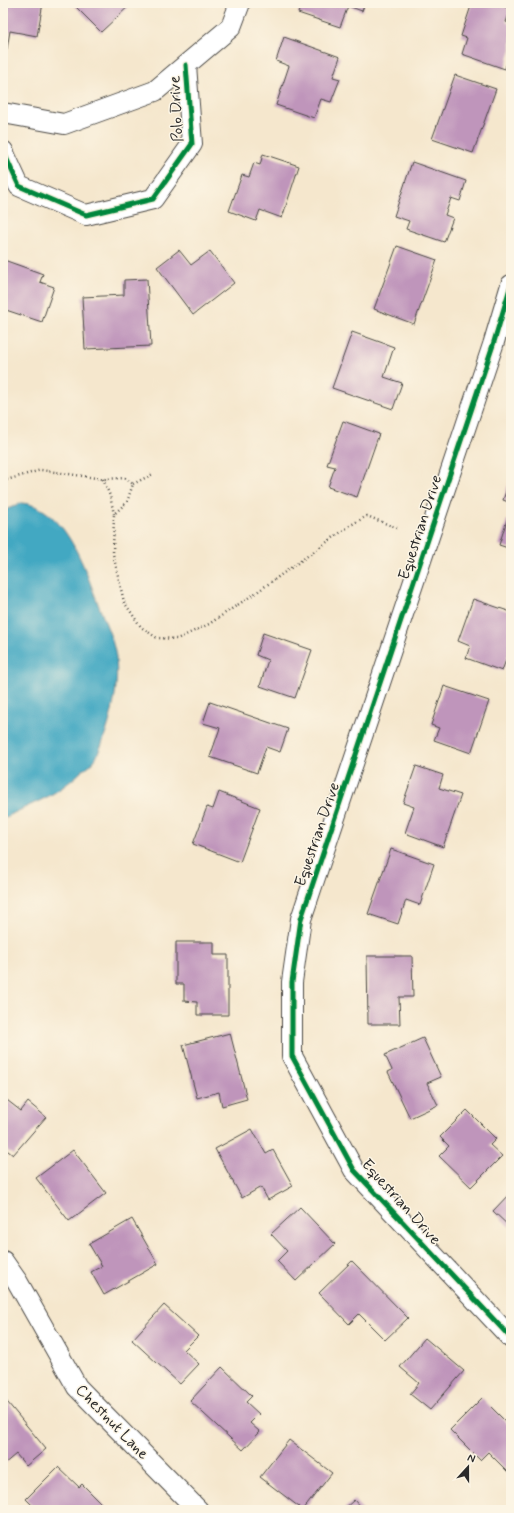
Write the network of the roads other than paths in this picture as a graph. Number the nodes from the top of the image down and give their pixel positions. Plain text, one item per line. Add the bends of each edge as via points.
1 (240, 3) edge
2 (186, 65) junction
3 (3, 113) edge
4 (3, 151) edge
5 (511, 285) edge
6 (3, 1261) edge
7 (511, 1338) edge
8 (198, 1510) edge

1 - 2 street, Polo Drive via 231,27
2 - 3 street, Polo Drive via 155,91 64,124
2 - 4 street, Polo Drive via 192,144 153,199 86,215 19,186
5 - 7 street, Equestrian Drive via 491,352 301,919 292,982 292,1056 354,1170
6 - 8 street, Chestnut Lane via 77,1387

